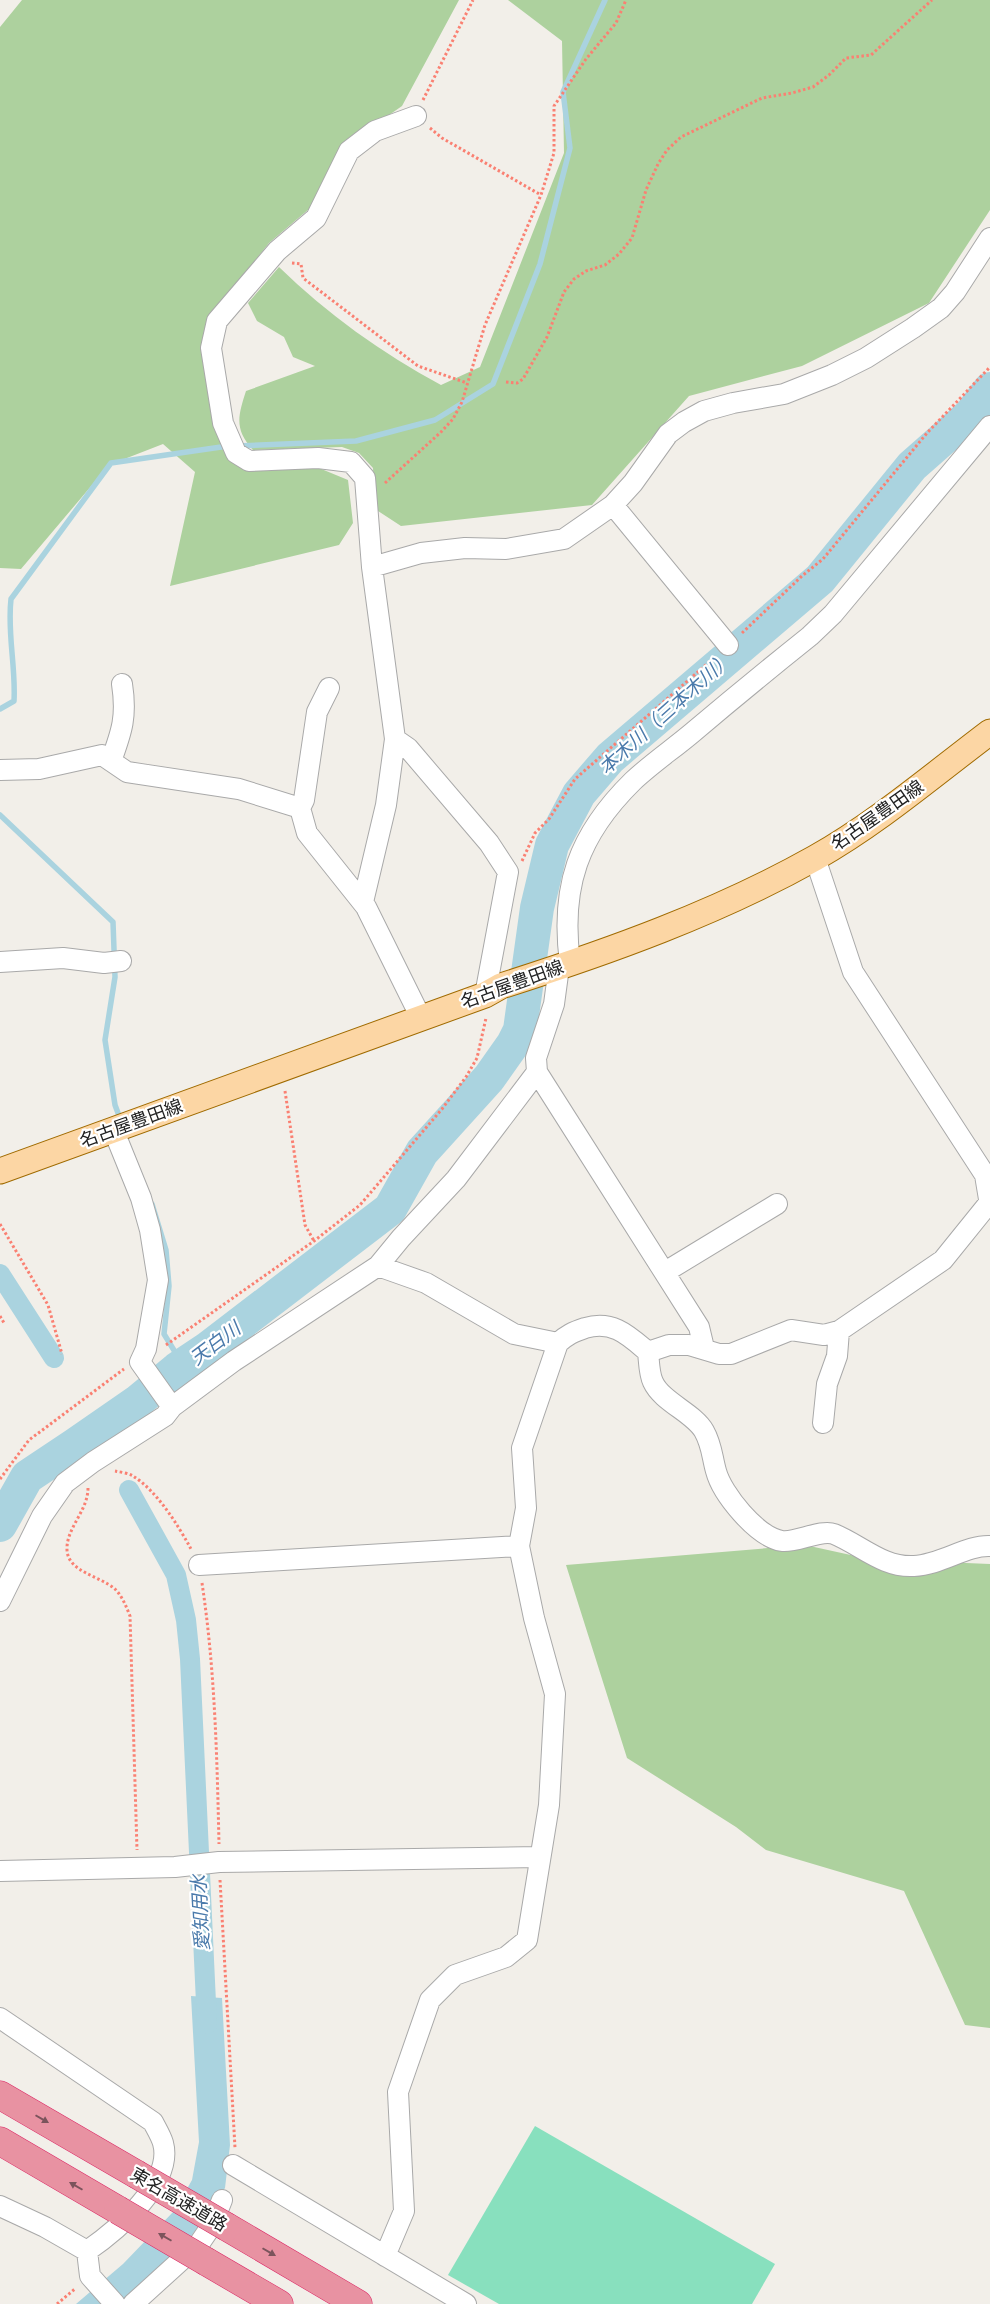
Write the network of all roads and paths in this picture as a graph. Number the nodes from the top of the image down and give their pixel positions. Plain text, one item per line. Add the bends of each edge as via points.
1 (473, 0) edge
2 (626, 0) edge
3 (932, 0) edge
4 (416, 116) junction
5 (541, 195) junction
6 (990, 238) edge
7 (269, 260) junction
8 (990, 367) edge
9 (506, 382) dead end
10 (467, 383) junction
11 (990, 426) edge
12 (367, 498) junction
13 (613, 504) junction
14 (372, 567) junction
15 (728, 645) junction
16 (122, 684) dead end
17 (329, 688) dead end
18 (990, 732) edge
19 (395, 739) junction
20 (111, 761) junction
21 (0, 770) edge
22 (300, 808) junction
23 (815, 858) junction
24 (508, 877) junction
25 (363, 902) junction
26 (121, 961) dead end
27 (0, 962) edge
28 (559, 967) junction
29 (493, 991) junction
30 (421, 1018) junction
31 (283, 1068) junction
32 (537, 1072) junction
33 (113, 1129) junction
34 (0, 1171) edge
35 (988, 1173) edge
36 (777, 1204) dead end
37 (989, 1204) edge
38 (0, 1224) edge
39 (314, 1241) junction
40 (378, 1266) junction
41 (665, 1272) junction
42 (0, 1316) edge
43 (4, 1324) dead end
44 (839, 1331) junction
45 (558, 1344) junction
46 (704, 1348) junction
47 (648, 1352) junction
48 (62, 1354) dead end
49 (143, 1356) junction
50 (172, 1407) junction
51 (823, 1423) dead end
52 (103, 1456) junction
53 (82, 1469) junction
54 (0, 1479) edge
55 (519, 1546) junction
56 (990, 1546) edge
57 (199, 1565) junction
58 (0, 1601) edge
59 (540, 1857) junction
60 (219, 1862) junction
61 (138, 1868) junction
62 (0, 1871) edge
63 (0, 2018) edge
64 (0, 2095) edge
65 (0, 2141) edge
66 (233, 2165) joint
67 (222, 2200) dead end
68 (0, 2206) edge
69 (86, 2251) junction
70 (385, 2256) junction
71 (116, 2304) edge
72 (133, 2304) edge
73 (279, 2304) edge
74 (358, 2304) edge
75 (466, 2304) edge

1 - 4 path
2 - 5 path via 616,22 554,106 554,153
3 - 9 path via 871,55 846,58 813,87 762,98 681,137 658,164 646,190 632,238 605,265 574,279 564,292 547,336 523,380
4 - 5 path via 442,138
4 - 7 street via 375,131 349,152 316,218
5 - 10 path via 485,324
6 - 13 street via 942,308 866,358 832,375 784,394 733,403 684,422 668,434 633,483
7 - 10 path via 301,264 303,278 418,366
7 - 12 street via 217,321 211,348 228,438 236,453 249,461 318,458 351,462 365,478
8 - 15 path via 927,434 823,559
10 - 12 path via 462,402 442,432
11 - 28 street via 832,614 810,636 634,780 598,821 586,841 571,882
12 - 14 street
13 - 14 street via 564,539 506,550 465,548 421,553
13 - 15 street
14 - 19 street
15 - 24 path via 575,779 536,833 520,865
16 - 20 street via 126,708
17 - 22 street via 316,712 304,800
18 - 23 main road, 名古屋豊田線 via 864,827
19 - 24 street via 408,748 489,843 506,866
19 - 25 street via 386,805
20 - 21 street via 102,755 39,769
20 - 22 street via 127,772 239,789
22 - 25 street via 307,833
23 - 28 main road, 名古屋豊田線 via 662,930
23 - 35 street via 853,972
24 - 29 street
25 - 30 street
26 - 27 street via 104,963 63,958
28 - 29 main road, 名古屋豊田線
28 - 32 street via 554,1004 536,1058
29 - 30 main road, 名古屋豊田線
29 - 39 path via 477,1058 466,1078 360,1205
30 - 31 main road, 名古屋豊田線
31 - 33 main road, 名古屋豊田線
31 - 39 path via 305,1224
32 - 40 street via 456,1179
32 - 41 street
33 - 34 main road, 名古屋豊田線
33 - 49 street via 141,1198 152,1238 158,1280
35 - 37 street
36 - 41 street
37 - 44 street via 943,1260
38 - 48 path via 48,1305
39 - 49 path via 164,1346
40 - 45 street via 426,1283 514,1334
40 - 50 street via 234,1361
41 - 46 street via 699,1327
42 - 43 path
44 - 46 street via 824,1335 790,1330 731,1354 719,1354
44 - 51 street via 837,1356 827,1384
45 - 47 street via 570,1332 597,1325 612,1326
45 - 55 street via 522,1448 526,1508
46 - 47 street via 668,1345
47 - 56 street via 652,1382 673,1405 703,1428 711,1444 716,1472 731,1500 766,1534 782,1541 832,1533 884,1562 910,1567 930,1565 978,1547
49 - 50 street
49 - 54 path via 29,1440
50 - 52 street via 165,1416
52 - 53 street
52 - 57 path via 114,1471 133,1475 175,1520
53 - 58 street via 64,1483 48,1504
53 - 61 path via 88,1480 88,1496 69,1537 67,1550 70,1562 115,1589 130,1616
55 - 57 street
55 - 59 street via 554,1694 549,1804
57 - 60 path via 209,1626 217,1715
59 - 60 street
59 - 70 street via 527,1940 506,1957 455,1975 430,2000 398,2092 404,2211
60 - 61 street
60 - 66 path
61 - 62 street
63 - 69 street via 153,2122 163,2143 160,2179 114,2232
64 -> 74 highway, 東名高速道路, bridge
73 -> 65 highway, bridge
66 - 70 street
67 - 72 street via 212,2225 199,2244
68 - 69 street
69 - 71 street via 90,2276
70 - 75 street

